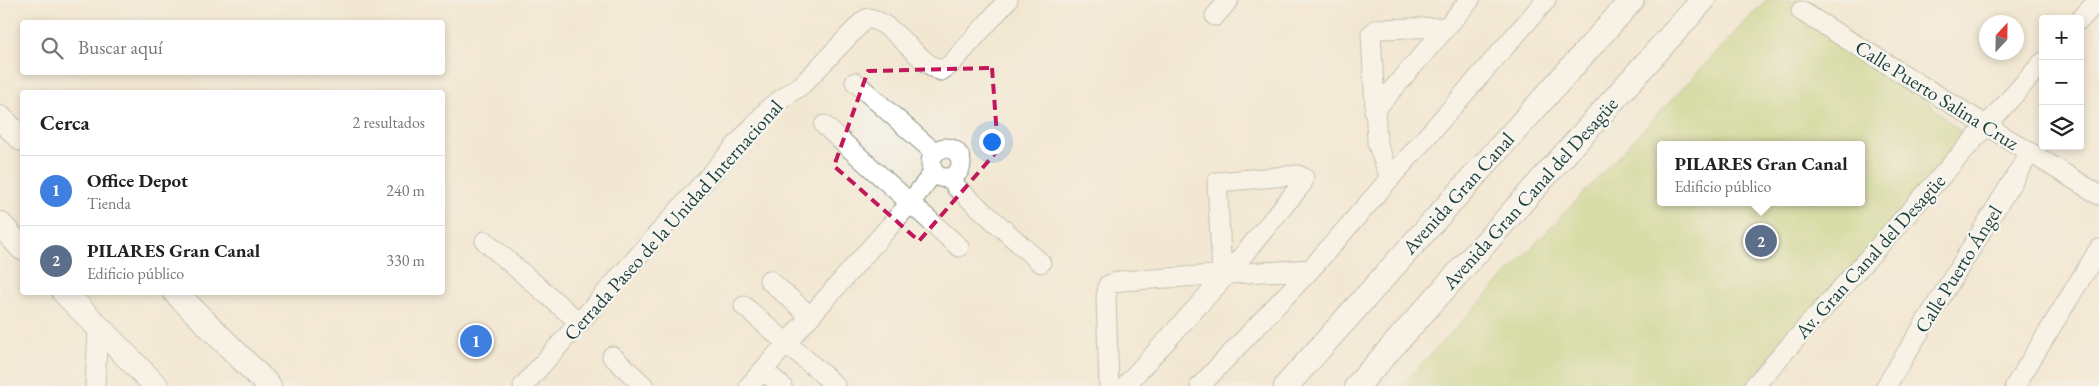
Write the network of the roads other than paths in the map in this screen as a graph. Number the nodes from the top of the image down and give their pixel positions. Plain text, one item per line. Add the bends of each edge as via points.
1 (1008, 0) edge
2 (1229, 0) edge
3 (1470, 0) edge
4 (1546, 0) edge
5 (1632, 0) edge
6 (1703, 0) edge
7 (2098, 0) edge
8 (1801, 11) dead end
9 (1215, 16) dead end
10 (2084, 16) edge
11 (1445, 27) junction
12 (2039, 66) edge
13 (855, 82) dead end
14 (1374, 111) junction
15 (0, 118) edge
16 (824, 125) dead end
17 (1986, 126) junction
18 (20, 137) edge
19 (935, 153) junction
20 (2030, 153) junction
21 (934, 172) junction
22 (952, 177) junction
23 (1390, 179) junction
24 (2099, 195) edge
25 (910, 203) junction
26 (0, 224) edge
27 (485, 241) dead end
28 (20, 246) edge
29 (959, 247) dead end
30 (2099, 249) edge
31 (1041, 262) dead end
32 (1311, 268) junction
33 (1225, 273) junction
34 (769, 280) dead end
35 (67, 295) edge
36 (178, 295) edge
37 (744, 306) dead end
38 (810, 316) junction
39 (580, 322) junction
40 (98, 329) junction
41 (786, 342) junction
42 (612, 356) dead end
43 (763, 370) junction
44 (152, 385) edge
45 (835, 385) edge
46 (95, 386) edge
47 (269, 386) edge
48 (523, 386) edge
49 (644, 386) edge
50 (749, 386) edge
51 (782, 386) edge
52 (1109, 386) edge
53 (1125, 386) edge
54 (1200, 386) edge
55 (1286, 386) edge
56 (1357, 386) edge
57 (1754, 386) edge
58 (1886, 386) edge
59 (2015, 386) edge

1 - 39 street, Cerrada Paseo de la Unidad Internacional via 951,64 941,70 928,64 880,22 869,18 860,24 803,84 770,107
2 - 9 street
3 - 11 street
4 - 23 street
5 - 55 main road, Avenida Gran Canal
6 - 56 main road, Avenida Gran Canal del Desagüe
7 - 10 street
8 - 17 street, Calle Puerto Salina Cruz
11 - 14 street
11 - 14 street via 1373,30
12 - 17 street, Av. Gran Canal del Desagüe
13 - 19 street
14 - 23 street via 1377,142
15 - 18 main road
16 - 25 street
17 - 20 street, Calle Puerto Salina Cruz
17 - 57 street, Av. Gran Canal del Desagüe
19 - 21 street via 931,162
19 - 22 street via 944,148 958,154 960,169
20 - 24 street, Calle Puerto Salina Cruz
20 - 58 street, Calle Puerto Ángel
21 - 22 street via 942,178
21 - 25 street
22 - 31 street via 956,187
23 - 32 street
25 - 29 street
25 - 38 street
26 - 28 main road
27 - 39 street
30 - 59 street
32 - 33 street
32 - 54 street
33 - 33 street via 1217,182 1304,178 1302,184
33 - 52 street via 1108,284
33 - 53 street
34 - 38 street
35 - 40 main road
36 - 47 main road
37 - 41 street
38 - 41 street
39 - 48 street, Cerrada Paseo de la Unidad Internacional
40 - 44 main road
40 - 46 street
41 - 43 street
41 - 45 street
42 - 49 street
43 - 50 street
43 - 51 street

